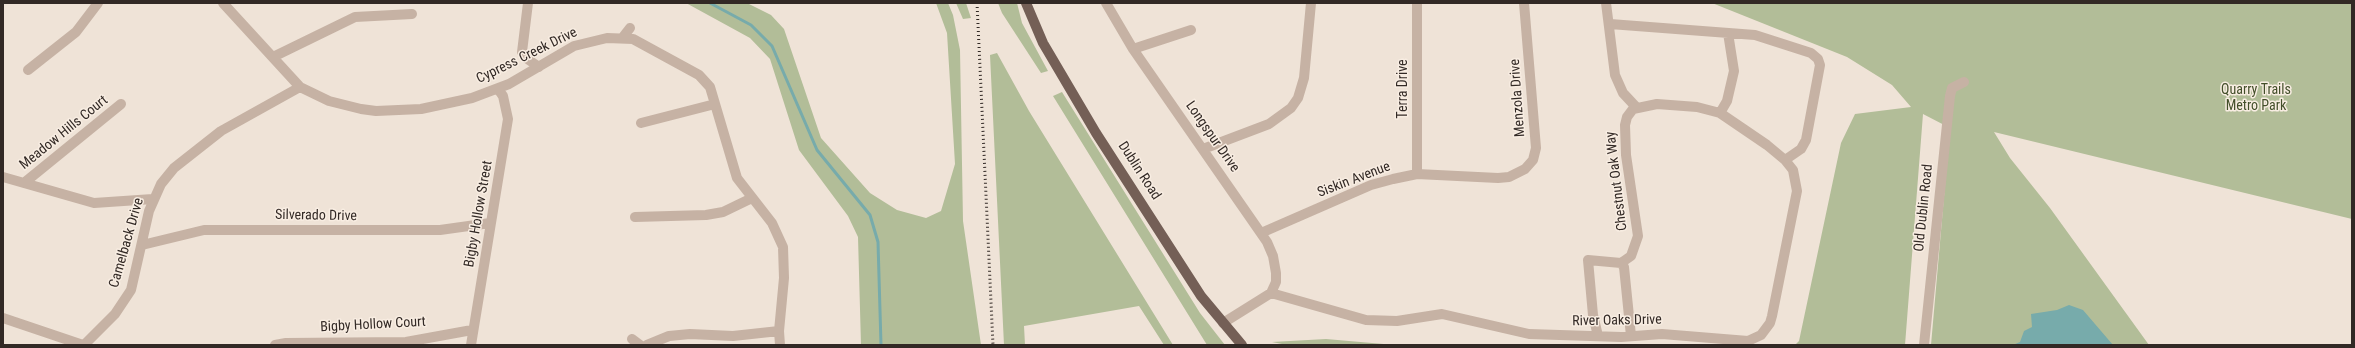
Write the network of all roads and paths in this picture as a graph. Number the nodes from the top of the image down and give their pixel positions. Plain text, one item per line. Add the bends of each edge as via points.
1 (98, 3) edge
2 (223, 3) edge
3 (528, 3) edge
4 (1026, 3) edge
5 (1106, 3) edge
6 (1310, 3) edge
7 (1417, 3) edge
8 (1524, 3) edge
9 (1606, 3) edge
10 (412, 14) dead end
11 (1610, 24) junction
12 (630, 28) dead end
13 (1191, 30) dead end
14 (1728, 33) junction
15 (623, 37) junction
16 (1133, 49) junction
17 (273, 57) junction
18 (539, 67) junction
19 (28, 70) dead end
20 (1964, 82) dead end
21 (300, 87) junction
22 (498, 89) junction
23 (121, 104) dead end
24 (715, 104) junction
25 (1637, 108) junction
26 (1720, 113) junction
27 (641, 123) dead end
28 (1203, 149) junction
29 (1785, 160) junction
30 (1417, 174) junction
31 (3, 177) edge
32 (1509, 177) joint
33 (24, 183) junction
34 (752, 198) junction
35 (153, 199) junction
36 (635, 217) dead end
37 (490, 223) junction
38 (1261, 233) junction
39 (142, 245) junction
40 (1622, 262) junction
41 (1271, 294) junction
42 (3, 318) edge
43 (1223, 323) junction
44 (472, 330) junction
45 (779, 331) junction
46 (1598, 336) junction
47 (1631, 336) junction
48 (83, 345) edge
49 (275, 345) edge
50 (471, 345) edge
51 (647, 345) edge
52 (780, 345) edge
53 (1242, 345) edge
54 (1924, 345) edge

1 - 19 street via 76,32
2 - 17 street, Cypress Creek Drive
3 - 18 street via 522,52
4 - 43 main road, Dublin Road via 1043,44 1064,82 1201,296
5 - 16 street, Longspur Drive
6 - 28 street via 1304,78 1298,98 1281,116 1269,124
7 - 30 street, Terra Drive
8 - 32 street, Menzola Drive via 1536,148 1530,164
9 - 11 street
10 - 17 street via 355,17
11 - 14 street
11 - 25 street via 1609,34 1616,75 1623,93
12 - 15 street
13 - 16 street
14 - 26 street via 1734,71 1727,100
14 - 29 street via 1755,35 1811,53 1818,59 1820,65 1806,140 1801,149
15 - 18 street, Cypress Creek Drive via 584,42 558,54
15 - 24 street via 641,42 699,75 710,88
16 - 28 street, Longspur Drive
17 - 21 street, Cypress Creek Drive
18 - 22 street, Cypress Creek Drive
20 - 54 street, Old Dublin Road via 1952,88 1950,96
21 - 22 street, Cypress Creek Drive via 329,101 376,111 421,109 472,98
21 - 35 street, Camelback Drive via 221,131 203,144 174,168
22 - 37 street, Bigby Hollow Street via 503,96 508,119
23 - 33 street, Meadow Hills Court
24 - 27 street
24 - 34 street via 732,166 737,178
25 - 26 street via 1646,104 1676,105
25 - 40 street, Chestnut Oak Way via 1627,117 1624,124 1638,236 1631,256
26 - 29 street, River Oaks Drive
28 - 38 street, Longspur Drive
29 - 47 street, River Oaks Drive via 1793,170 1797,191 1777,298 1770,323 1761,335 1748,341 1662,334
30 - 32 street, Siskin Avenue
30 - 38 street, Siskin Avenue via 1372,186
31 - 33 street
33 - 35 street via 94,203
34 - 36 street via 723,212 706,216
34 - 45 street via 772,223 783,247 784,278
35 - 39 street, Camelback Drive
37 - 39 street, Silverado Drive via 440,230 204,230
37 - 44 street, Bigby Hollow Street
38 - 41 street, Longspur Drive via 1273,256 1276,273 1276,282
39 - 48 street, Camelback Drive via 131,290 115,314
40 - 46 street via 1588,260 1593,315
40 - 47 street
41 - 43 street
41 - 46 street, River Oaks Drive via 1366,320 1397,321 1442,314 1529,334
42 - 48 street
43 - 53 main road, Dublin Road
44 - 49 street, Bigby Hollow Court via 406,342
44 - 50 street, Bigby Hollow Street
45 - 51 street via 733,336 669,336
45 - 52 street
46 - 47 street, River Oaks Drive

